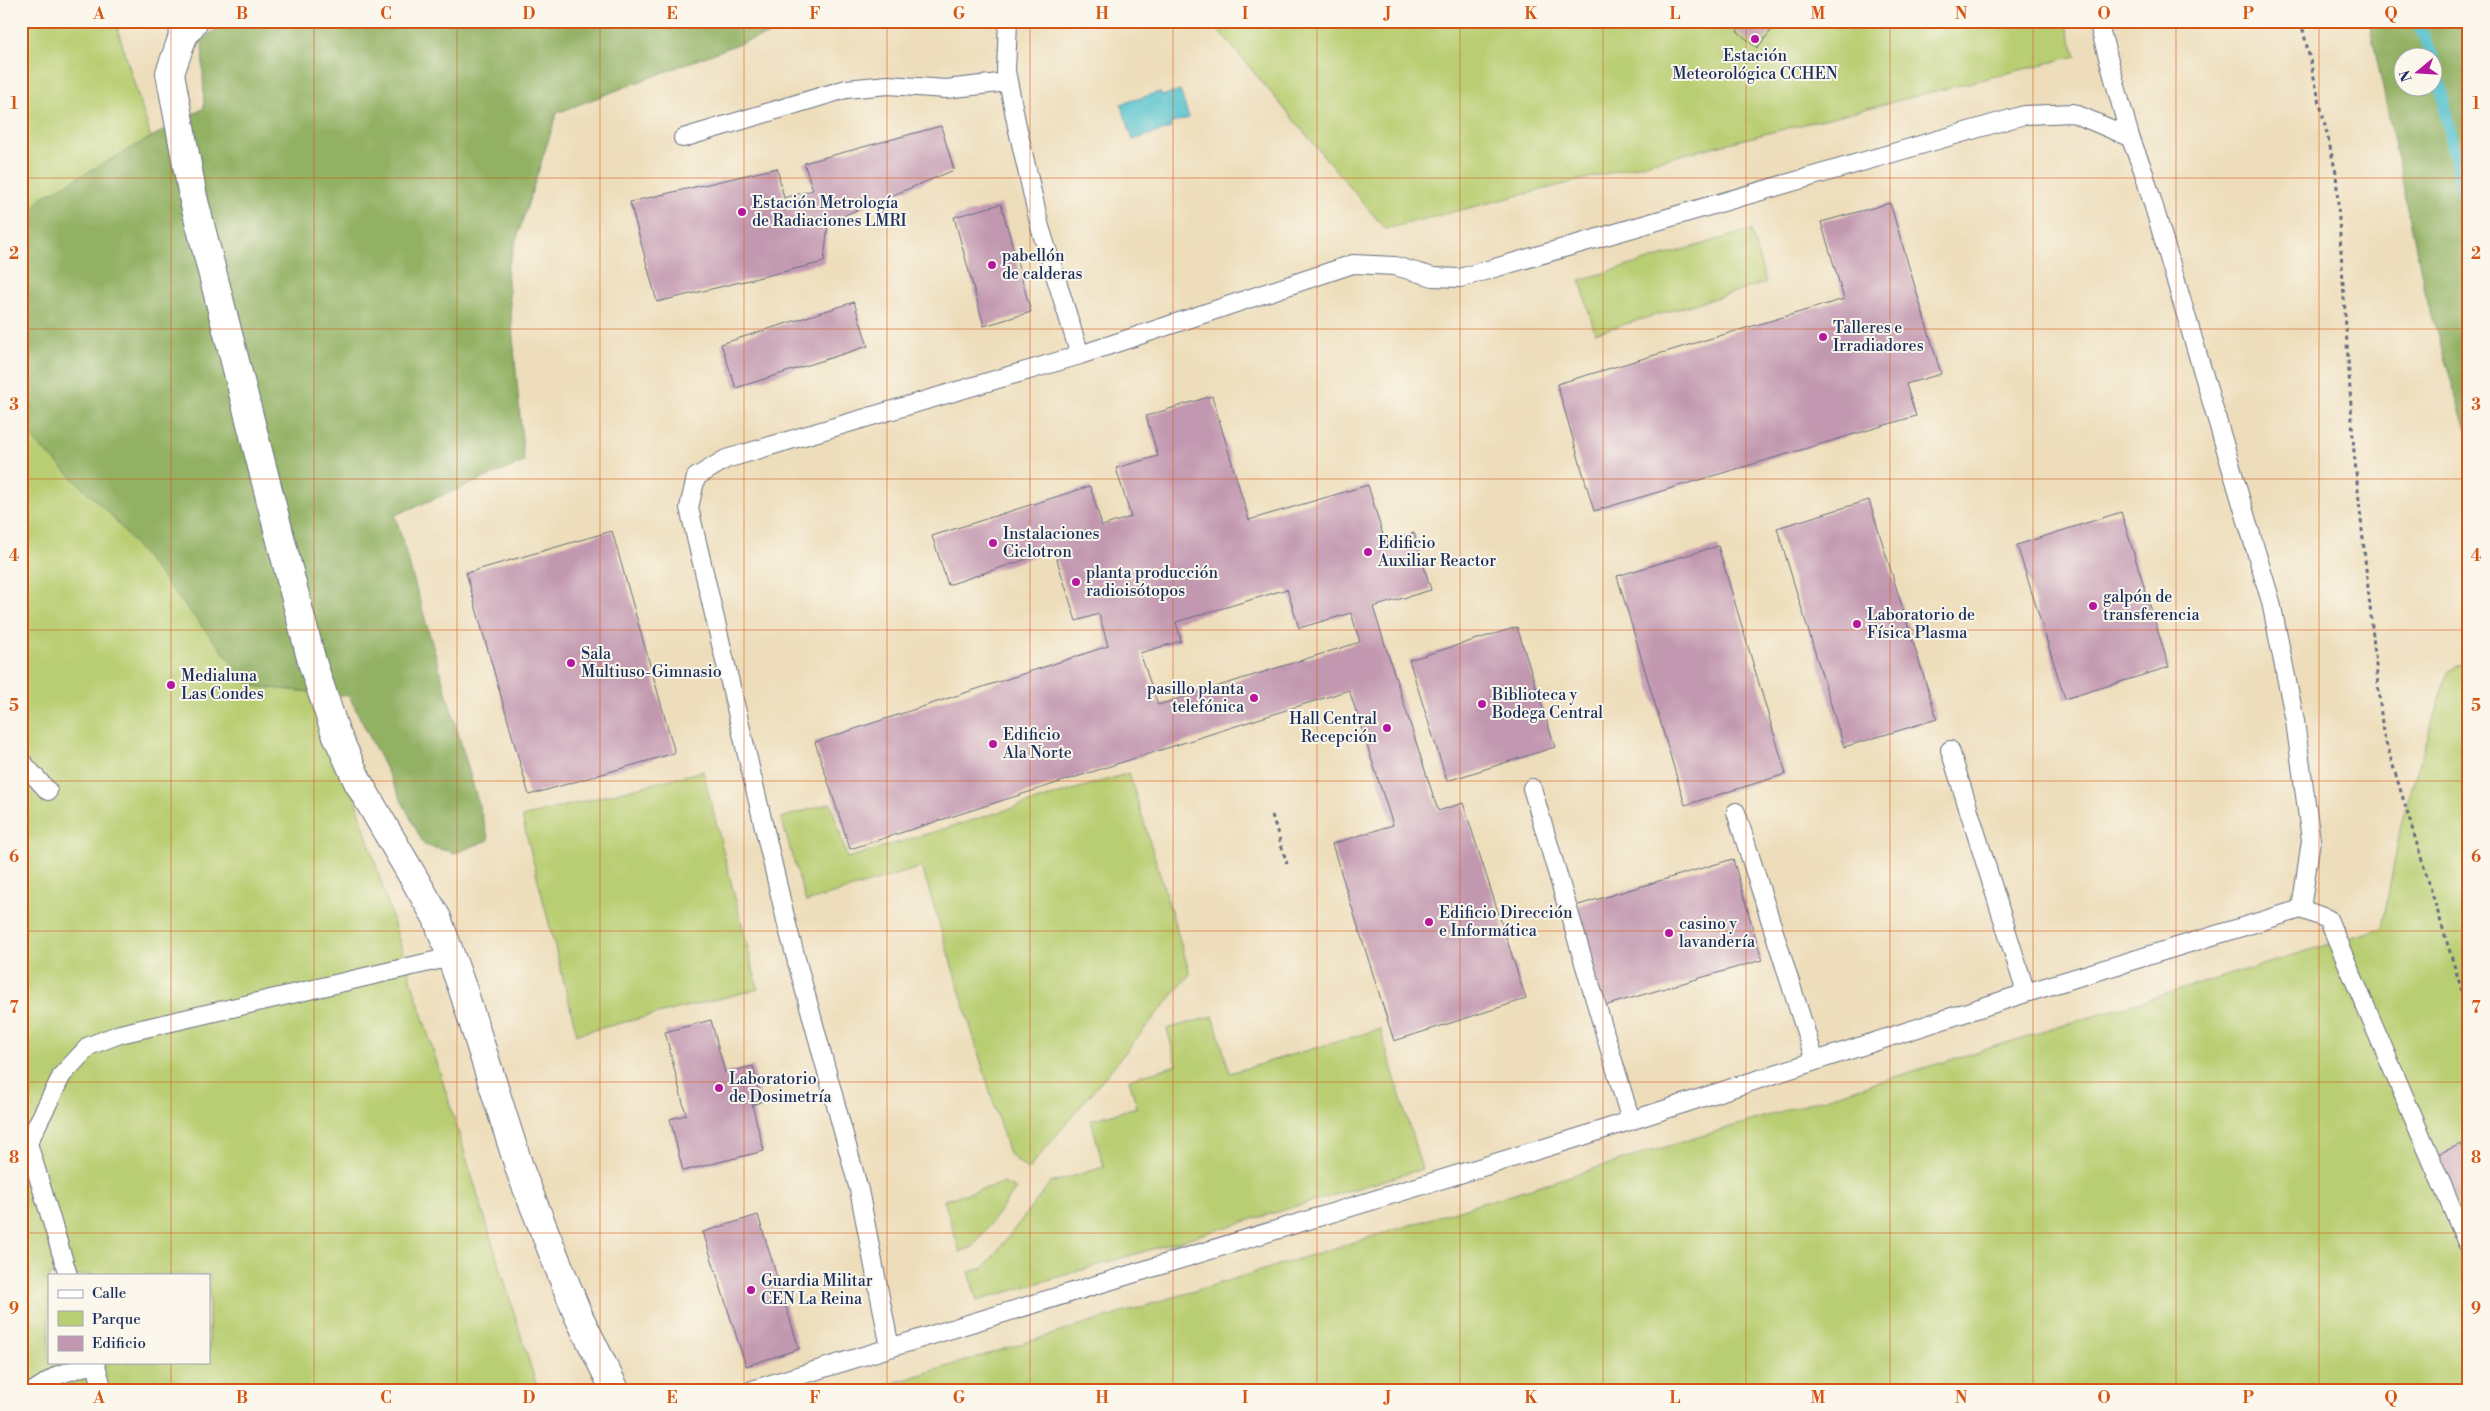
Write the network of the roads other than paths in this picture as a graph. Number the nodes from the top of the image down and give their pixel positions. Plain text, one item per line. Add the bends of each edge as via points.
1 (194, 21) edge
2 (1008, 21) edge
3 (2098, 21) edge
4 (1008, 82) junction
5 (2130, 137) junction
6 (683, 138) dead end
7 (1080, 355) junction
8 (1950, 750) dead end
9 (21, 761) edge
10 (1532, 788) dead end
11 (48, 791) dead end
12 (1736, 812) dead end
13 (2301, 909) junction
14 (451, 957) junction
15 (2026, 992) junction
16 (1814, 1061) junction
17 (1631, 1121) junction
18 (25, 1140) edge
19 (2467, 1243) dead end
20 (68, 1274) edge
21 (890, 1348) junction
22 (92, 1364) edge
23 (95, 1364) edge
24 (35, 1390) edge
25 (103, 1390) edge
26 (614, 1390) edge
27 (752, 1390) edge

1 - 14 street via 183,36 170,73 193,197 312,662 335,731 358,782 437,918
2 - 4 lane
3 - 5 lane
4 - 6 lane via 946,89 888,84 846,89
4 - 7 lane via 1040,227
5 - 7 lane via 2073,113 2024,115 1460,278 1433,277 1395,266 1353,264
5 - 13 lane via 2143,170 2271,602 2295,721 2311,840
7 - 21 lane via 726,459 696,477 689,508 788,929 859,1190
8 - 15 lane
9 - 11 lane
10 - 17 lane
12 - 16 lane
13 - 15 lane
13 - 19 lane via 2328,919
14 - 18 lane via 120,1034 89,1046 62,1075
14 - 26 street via 521,1173 578,1315
15 - 16 lane
16 - 17 lane
17 - 21 lane
18 - 20 lane
21 - 27 lane
22 - 24 lane via 58,1375
23 - 25 lane

